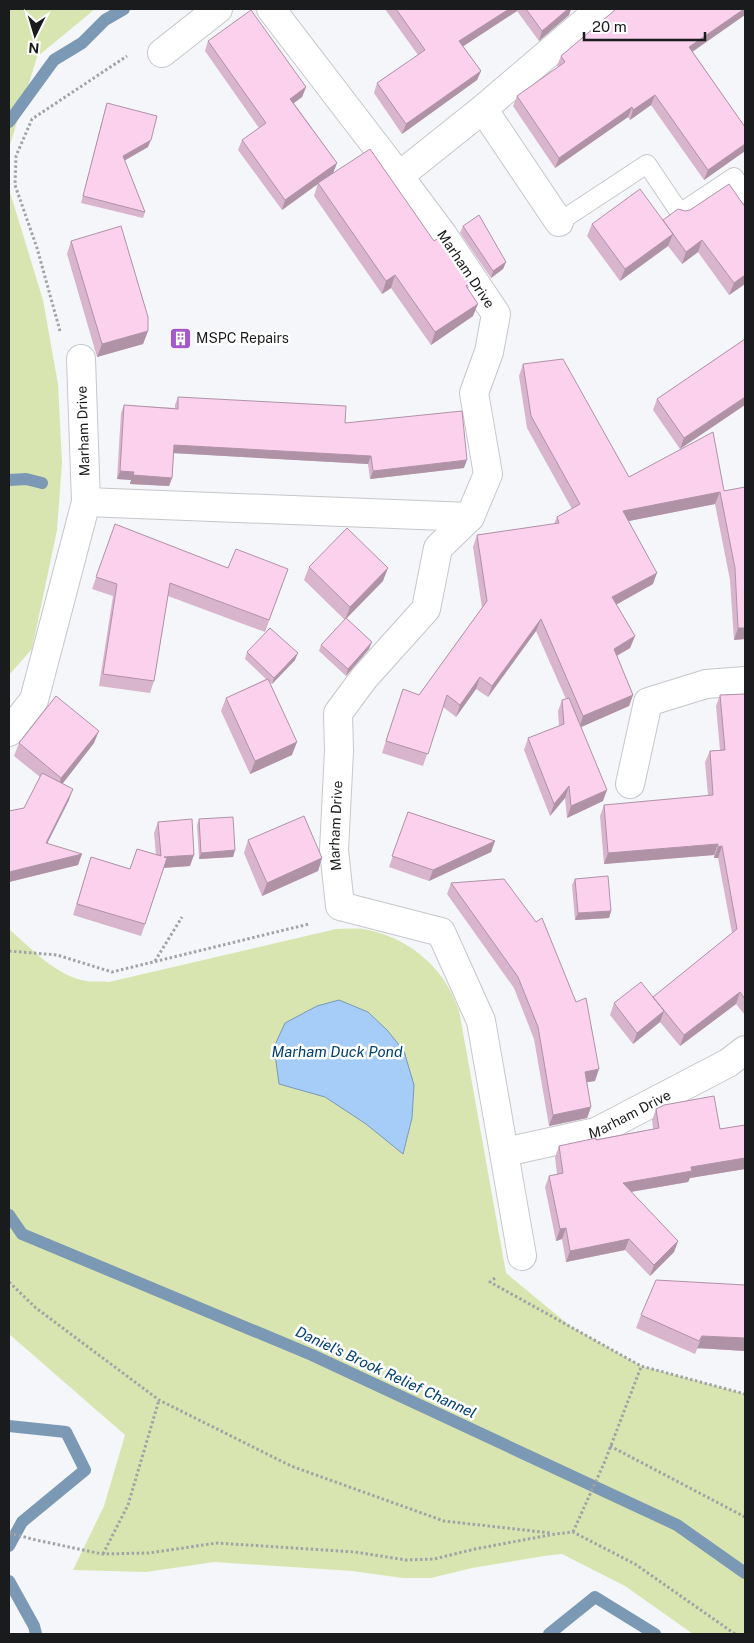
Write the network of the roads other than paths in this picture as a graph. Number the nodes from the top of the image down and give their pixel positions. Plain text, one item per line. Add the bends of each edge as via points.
1 (218, 9) edge
2 (271, 9) edge
3 (595, 10) edge
4 (162, 53) road end
5 (483, 109) junction
6 (398, 176) junction
7 (745, 194) edge
8 (559, 222) joint
9 (81, 359) dead end
10 (86, 502) junction
11 (470, 517) junction
12 (745, 681) edge
13 (9, 732) edge
14 (630, 784) dead end
15 (745, 1050) edge
16 (505, 1152) junction
17 (522, 1256) dead end

1 - 4 street
2 - 6 street, Marham Drive
3 - 5 street
5 - 6 street
5 - 8 street
6 - 11 street, Marham Drive via 443,234 496,314 489,352 474,393 488,474
7 - 8 lane via 734,178 680,213 647,164
9 - 10 street, Marham Drive
10 - 11 street
10 - 13 street, Marham Drive via 34,700
11 - 16 street, Marham Drive via 438,548 426,609 364,678 338,713 334,850 340,906 441,932 481,1022
12 - 14 street via 706,684 648,702
15 - 16 street, Marham Drive via 728,1063 596,1132
16 - 17 street

